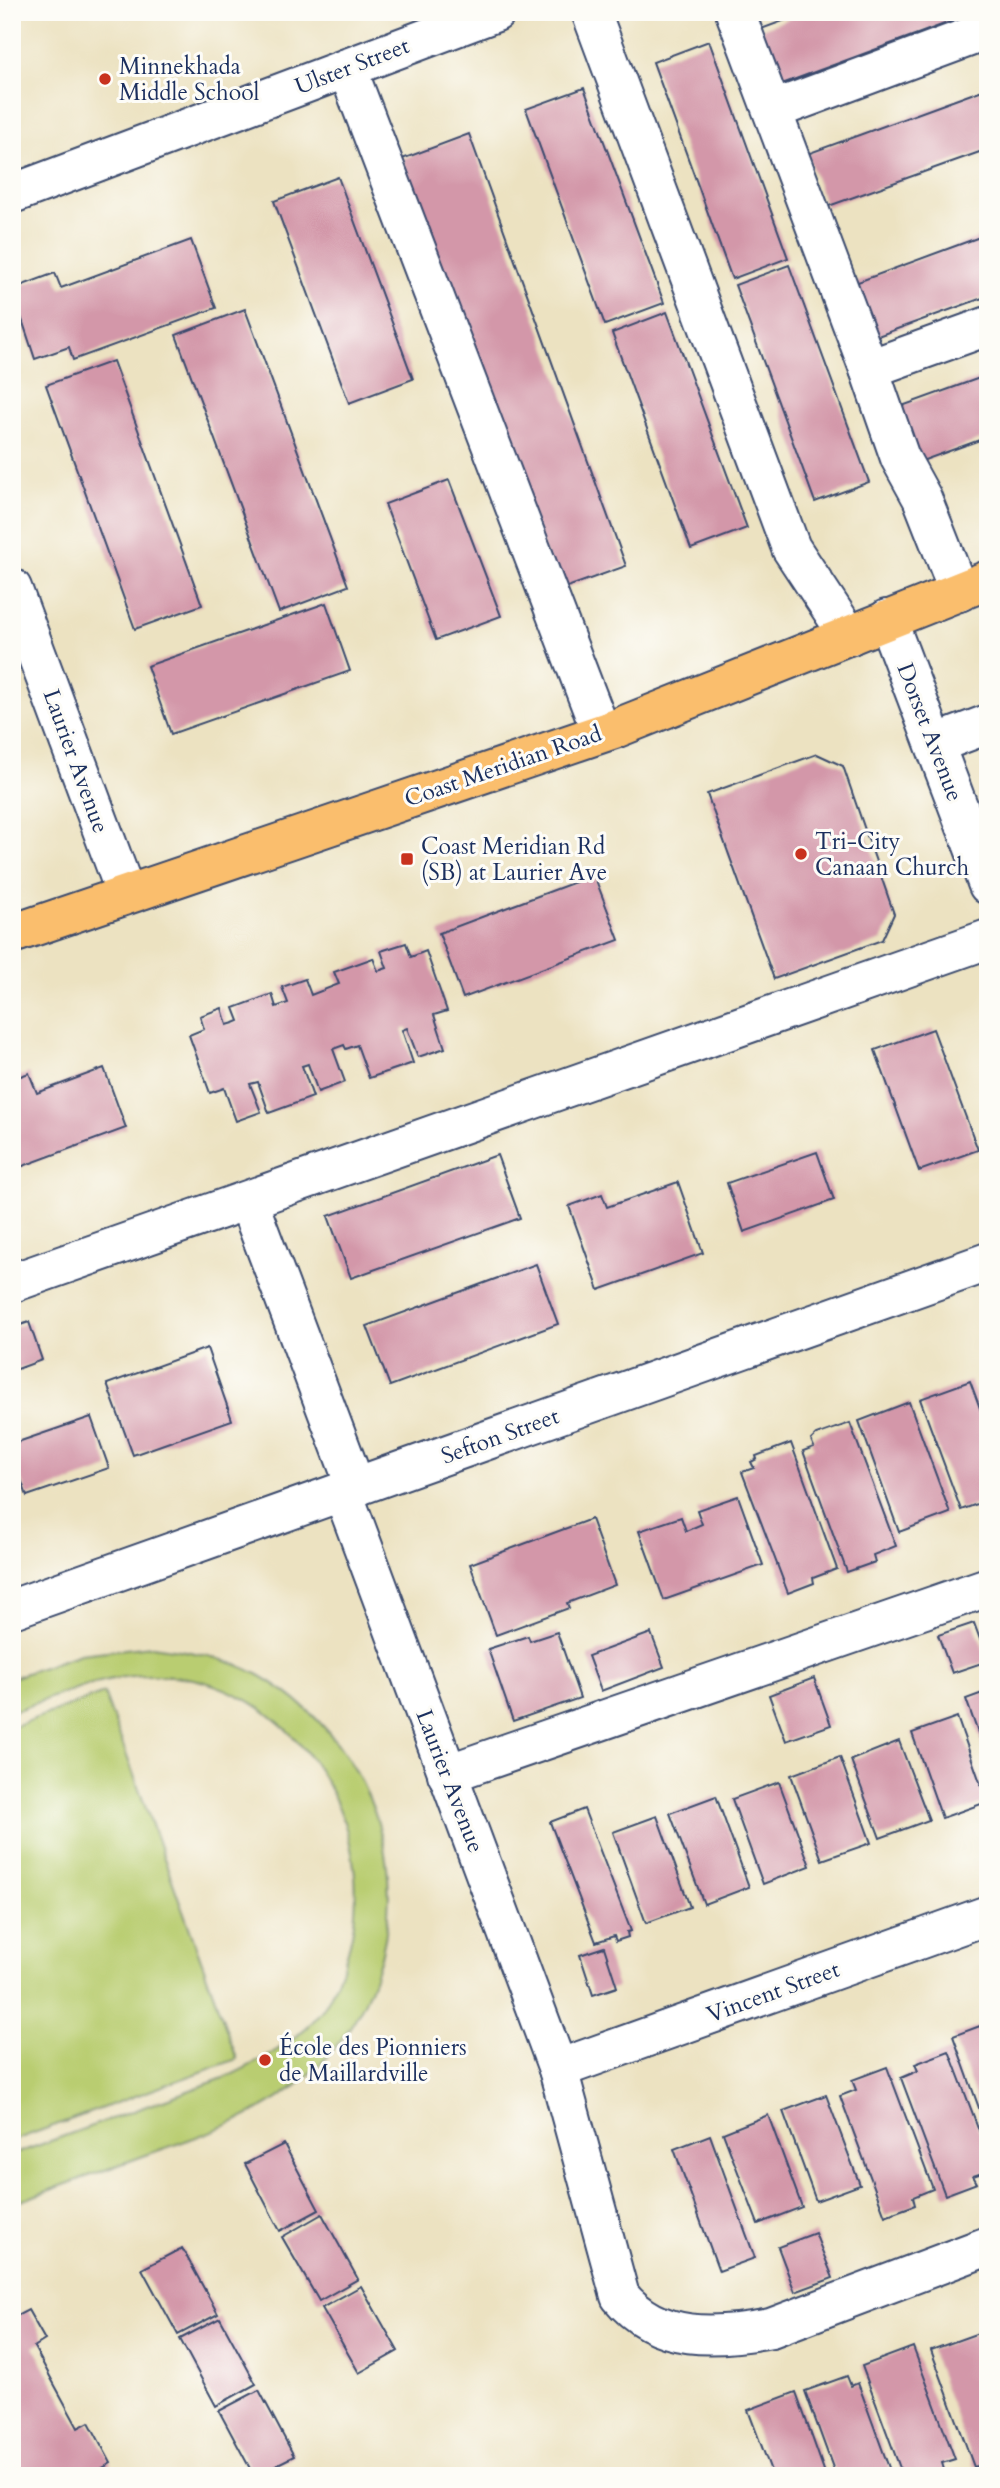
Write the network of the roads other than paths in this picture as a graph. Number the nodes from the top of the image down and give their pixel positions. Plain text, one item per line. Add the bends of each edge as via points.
1 (591, 12) edge
2 (736, 12) edge
3 (489, 13) edge
4 (988, 30) edge
5 (347, 68) junction
6 (772, 110) junction
7 (12, 194) edge
8 (988, 326) edge
9 (869, 369) junction
10 (973, 586) edge
11 (12, 587) edge
12 (887, 619) junction
13 (849, 636) junction
14 (988, 724) edge
15 (601, 732) junction
16 (935, 744) junction
17 (988, 885) edge
18 (126, 894) junction
19 (12, 934) edge
20 (988, 939) edge
21 (247, 1201) junction
22 (988, 1262) edge
23 (12, 1283) edge
24 (350, 1491) junction
25 (988, 1587) edge
26 (12, 1609) edge
27 (447, 1774) junction
28 (988, 1914) edge
29 (558, 2069) junction
30 (988, 2246) edge

1 - 13 street via 791,548
2 - 6 street
3 - 5 street, Ulster Street
4 - 6 street
5 - 7 street, Ulster Street
5 - 15 street
6 - 9 street
8 - 9 street
9 - 10 street via 900,458
10 - 12 main road, Coast Meridian Road
11 - 18 street, Laurier Avenue
12 - 13 main road, Coast Meridian Road
12 - 16 street, Dorset Avenue
13 - 15 main road, Coast Meridian Road
14 - 16 street
15 - 18 main road, Coast Meridian Road
16 - 17 street, Dorset Avenue
18 - 19 main road, Coast Meridian Road
20 - 21 street
21 - 23 street
21 - 24 street, Laurier Avenue
22 - 24 street, Sefton Street
24 - 26 street, Sefton Street
24 - 27 street, Laurier Avenue
25 - 27 street
27 - 29 street, Laurier Avenue
28 - 29 street, Vincent Street
29 - 30 street, Laurier Avenue via 620,2296 634,2313 658,2327 713,2335 771,2328

